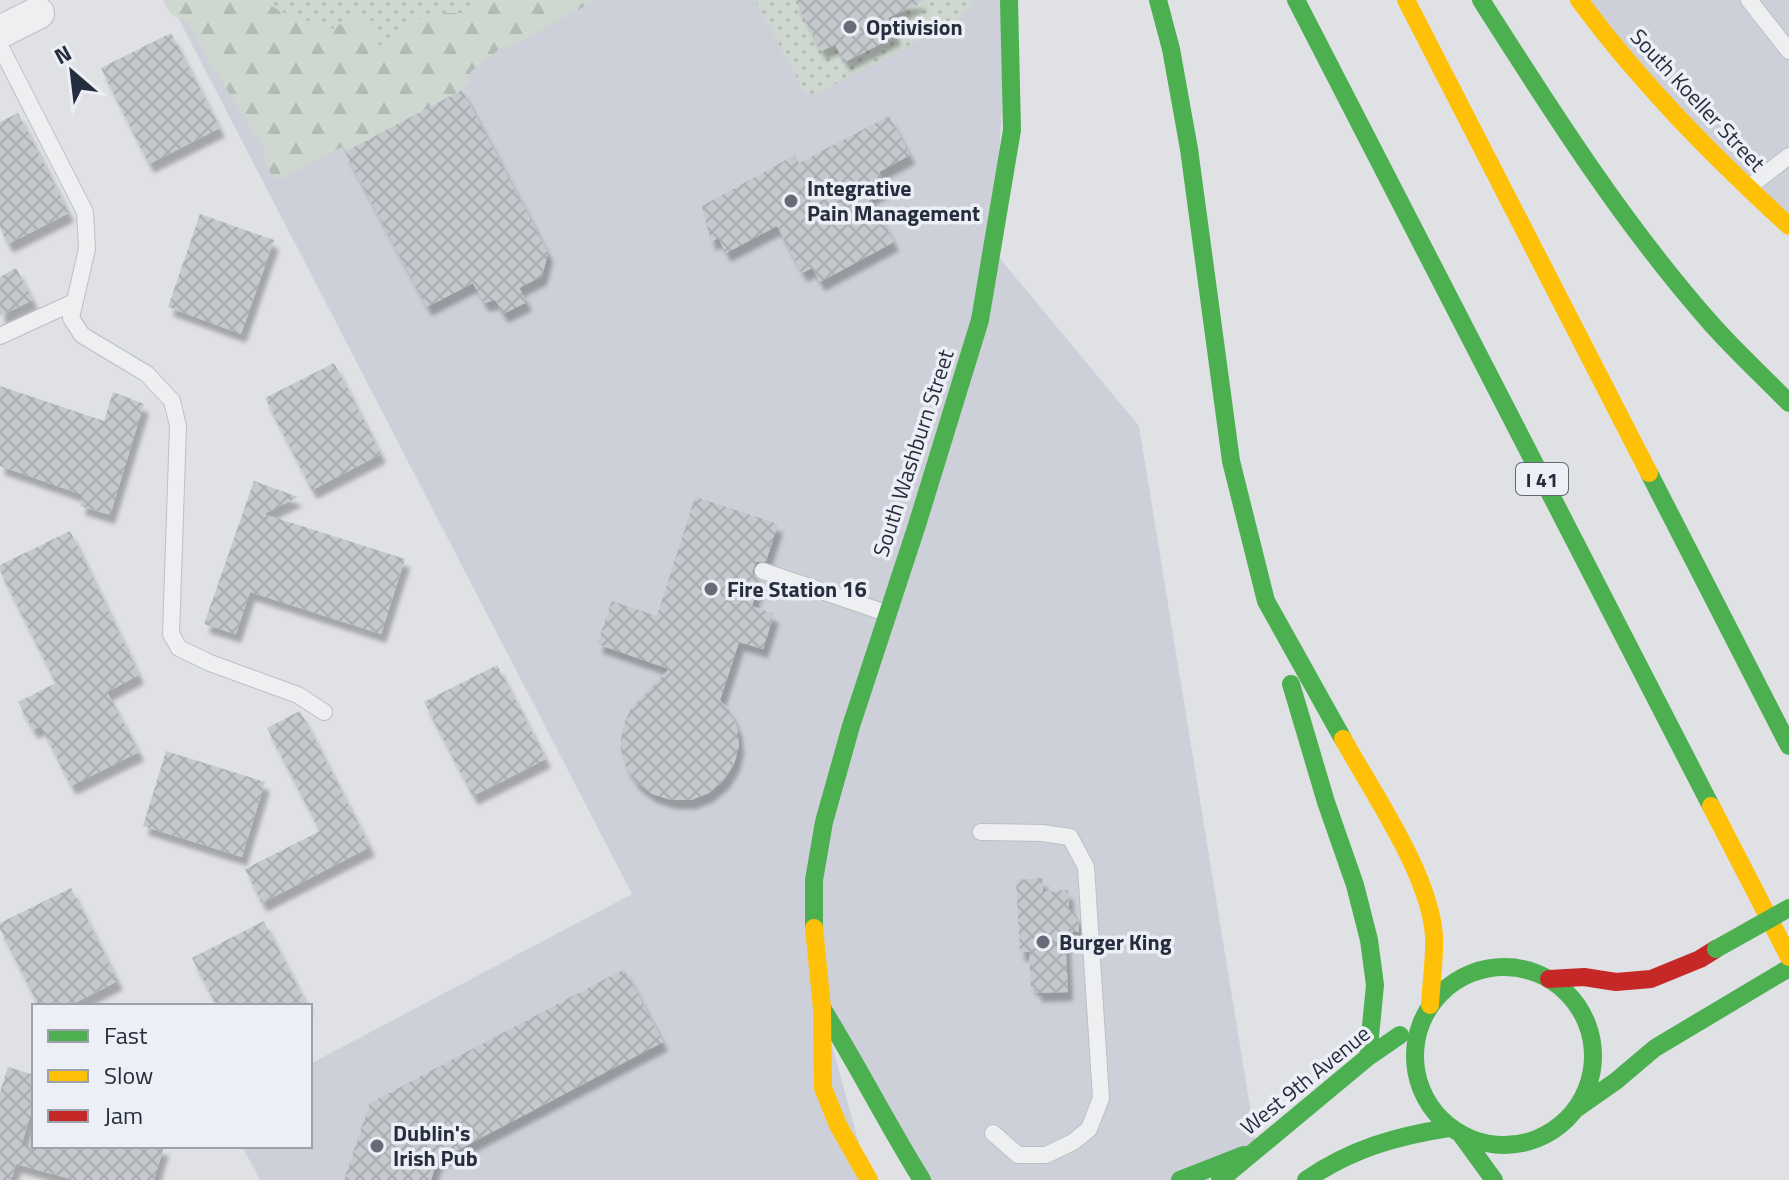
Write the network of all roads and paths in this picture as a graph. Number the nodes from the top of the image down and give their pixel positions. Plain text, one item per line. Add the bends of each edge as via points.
1 (1009, 0) edge
2 (1158, 0) edge
3 (1296, 0) edge
4 (1406, 0) edge
5 (1481, 0) edge
6 (1579, 0) edge
7 (1749, 0) edge
8 (38, 13) dead end
9 (0, 32) edge
10 (0, 46) edge
11 (1789, 51) edge
12 (1789, 156) edge
13 (1748, 188) junction
14 (1789, 226) edge
15 (74, 302) junction
16 (0, 336) edge
17 (1789, 403) edge
18 (763, 571) dead end
19 (1266, 601) junction
20 (887, 614) junction
21 (324, 712) dead end
22 (1789, 746) edge
23 (981, 832) dead end
24 (1789, 908) edge
25 (1789, 957) edge
26 (1789, 968) edge
27 (1549, 979) junction
28 (822, 1008) junction
29 (1426, 1012) junction
30 (1368, 1057) junction
31 (1576, 1109) junction
32 (1455, 1132) junction
33 (993, 1133) dead end
34 (1257, 1150) junction
35 (869, 1180) edge
36 (922, 1180) edge
37 (1180, 1180) edge
38 (1220, 1180) edge
39 (1306, 1180) edge
40 (1494, 1180) edge

1 - 20 main road, South Washburn Street via 1012,130 983,306
2 - 19 main road via 1189,149 1231,461
3 - 25 main road, I 41
4 - 22 main road
5 - 17 main road via 1614,200 1697,308
6 - 13 main road, South Koeller Street via 1641,79
7 - 11 lane
8 - 9 street
10 - 15 lane via 85,212 87,249
12 - 13 lane
13 - 14 main road, South Koeller Street
15 - 16 lane
15 - 21 lane via 71,318 82,335 147,374 172,401 178,426 171,634 179,648 298,695
18 - 20 lane
19 - 29 main road via 1426,896 1434,936
19 - 30 main road via 1369,940 1375,985
20 - 28 main road, South Washburn Street via 816,860 813,923
23 - 33 lane via 1070,837 1079,851 1086,867 1101,1098 1089,1129 1046,1155 1018,1155
24 - 27 main road, bridge via 1700,959 1651,979
26 - 31 main road via 1655,1048
27 - 29 main road via 1513,967 1494,967 1458,979
27 - 31 main road via 1569,994 1591,1038 1588,1087
28 - 35 main road, South Washburn Street via 823,1088
28 - 36 main road, South Washburn Street
29 - 30 main road, West 9th Avenue
29 - 32 main road via 1414,1049 1416,1078 1429,1106
30 - 34 main road, West 9th Avenue
31 - 32 main road via 1553,1131 1524,1144 1492,1145
32 - 39 main road via 1387,1138 1333,1160
32 - 40 main road
34 - 37 main road
34 - 38 main road, West 9th Avenue

